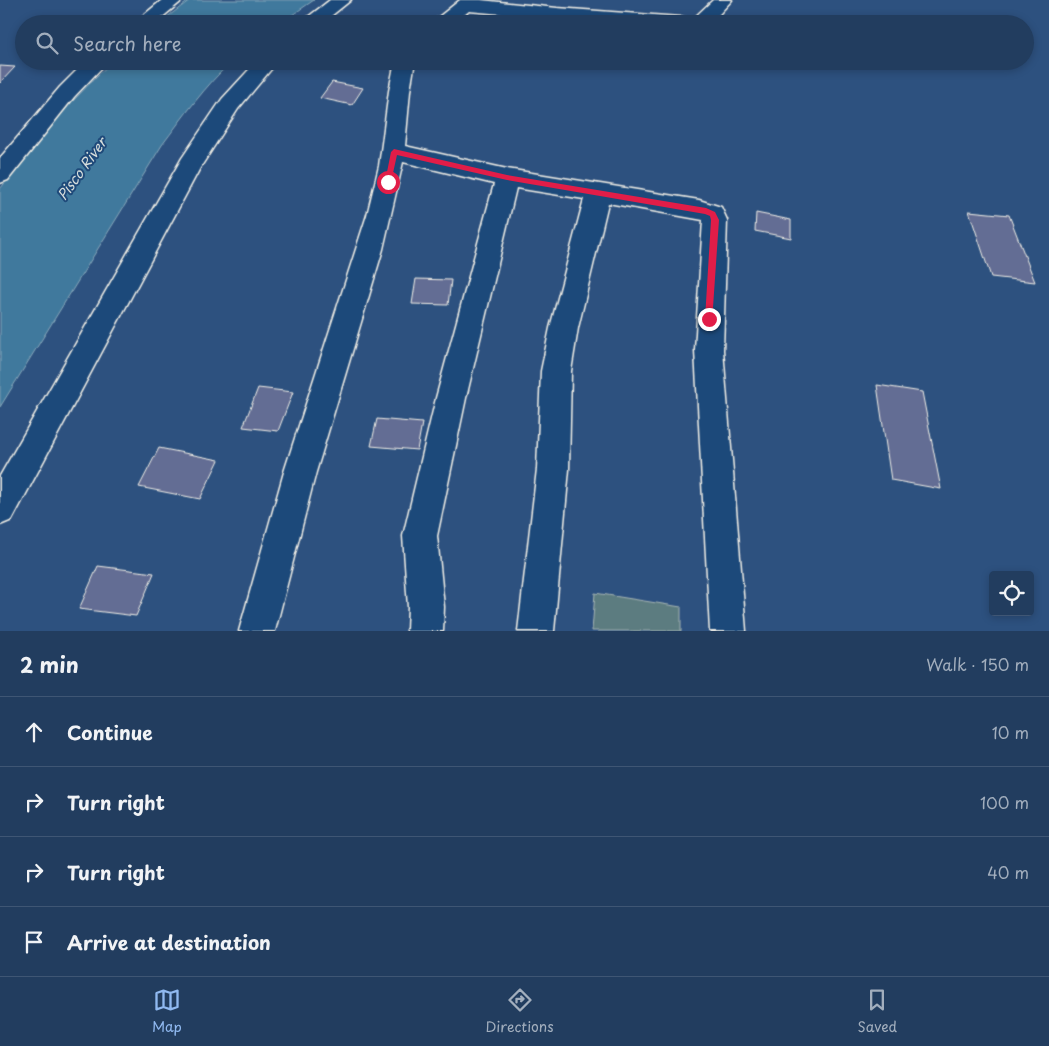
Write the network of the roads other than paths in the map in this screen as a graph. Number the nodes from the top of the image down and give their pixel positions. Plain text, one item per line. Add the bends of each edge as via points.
1 (174, 0) edge
2 (342, 0) edge
3 (572, 0) edge
4 (648, 0) edge
5 (723, 0) edge
6 (470, 2) edge
7 (557, 14) junction
8 (154, 15) edge
9 (321, 15) edge
10 (452, 15) edge
11 (571, 15) edge
12 (633, 15) edge
13 (707, 15) edge
14 (89, 70) edge
15 (260, 70) edge
16 (403, 70) edge
17 (394, 152) junction
18 (0, 174) edge
19 (507, 178) junction
20 (598, 193) junction
21 (0, 508) edge
22 (257, 631) edge
23 (425, 631) edge
24 (536, 631) edge
25 (728, 631) edge

1 - 8 street
2 - 9 street
3 - 7 street
4 - 12 street
5 - 13 street
6 - 7 street
6 - 10 street
7 - 11 street
14 - 18 street
15 - 21 street via 230,104 190,164
16 - 17 street
17 - 19 street
17 - 22 street via 376,227 291,500
19 - 20 street
19 - 23 street via 420,536 428,605
20 - 24 street via 556,371 553,469
20 - 25 street via 699,209 712,214 715,220 709,342

